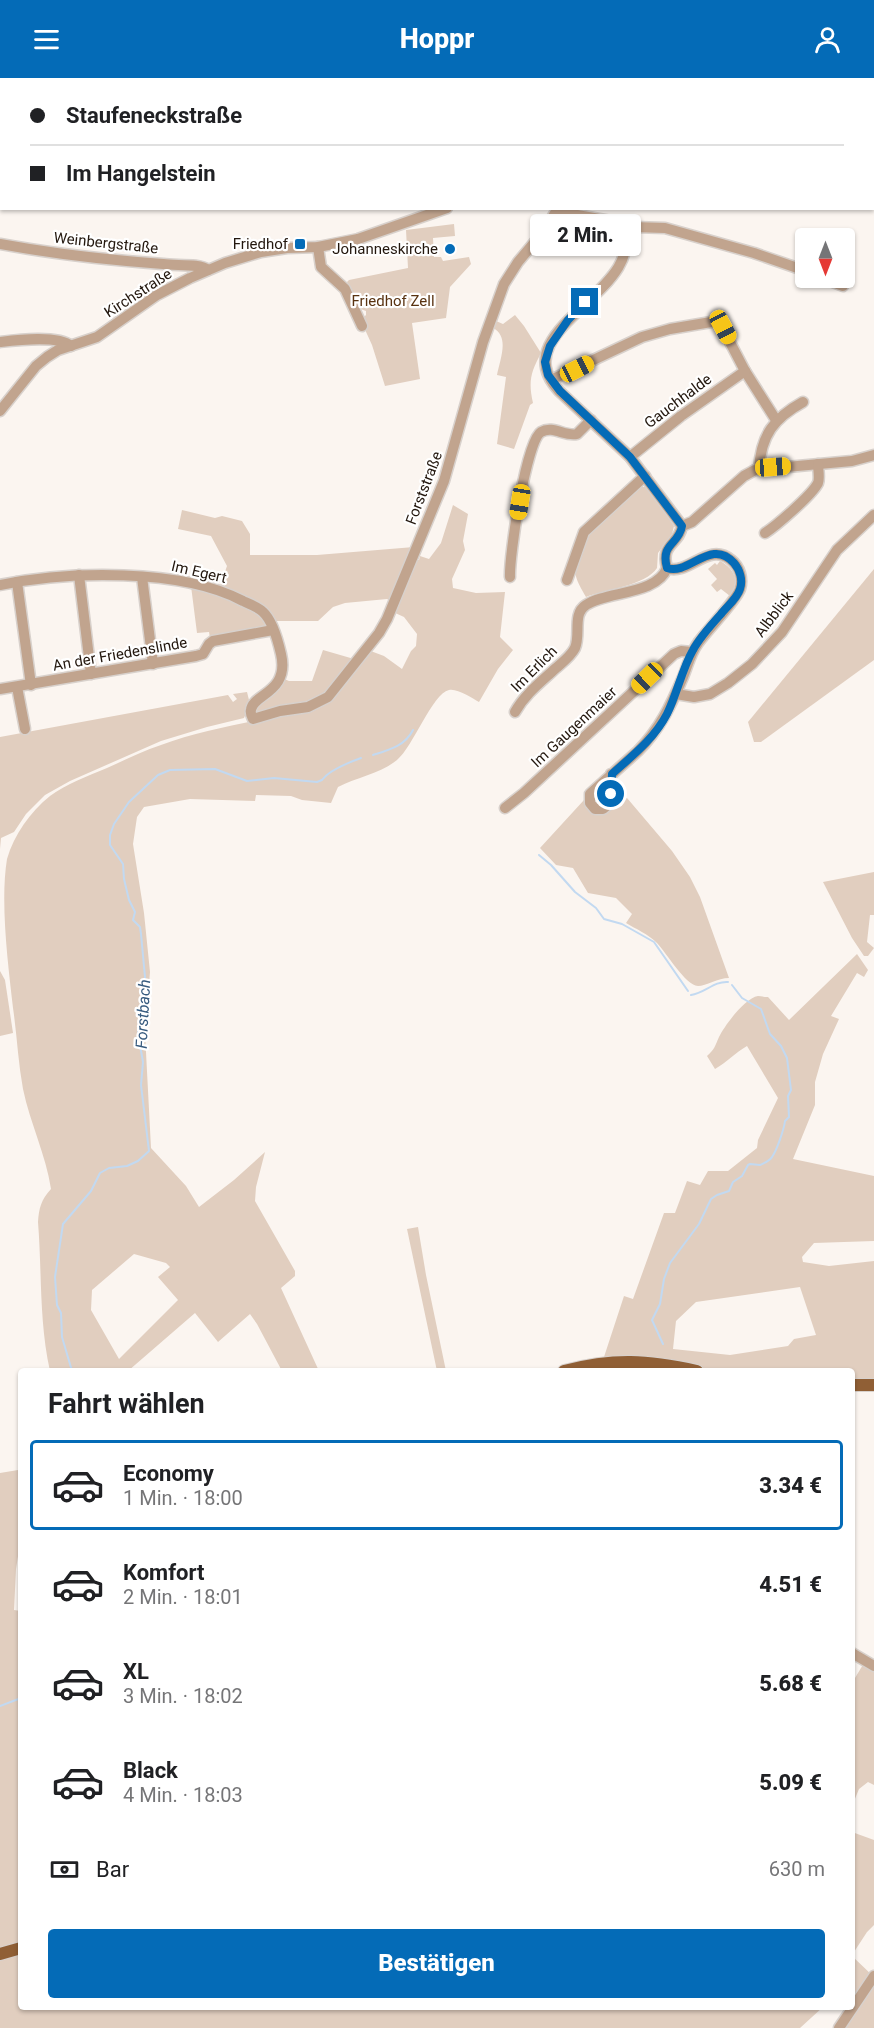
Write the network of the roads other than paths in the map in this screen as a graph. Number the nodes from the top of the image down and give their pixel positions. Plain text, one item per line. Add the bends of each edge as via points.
1 (442, 210) edge
2 (558, 210) edge
3 (562, 210) edge
4 (621, 225) junction
5 (0, 244) edge
6 (318, 247) junction
7 (795, 267) edge
8 (208, 270) junction
9 (362, 326) dead end
10 (0, 342) edge
11 (71, 346) junction
12 (745, 371) junction
13 (551, 380) junction
14 (803, 402) dead end
15 (0, 411) edge
16 (591, 420) junction
17 (776, 420) junction
18 (874, 455) edge
19 (630, 457) junction
20 (818, 464) junction
21 (759, 469) junction
22 (645, 476) junction
23 (874, 515) edge
24 (682, 526) junction
25 (765, 533) dead end
26 (667, 568) junction
27 (78, 575) junction
28 (142, 577) junction
29 (510, 577) dead end
30 (567, 580) dead end
31 (17, 582) junction
32 (0, 585) edge
33 (273, 630) junction
34 (692, 652) junction
35 (153, 664) junction
36 (92, 674) junction
37 (31, 685) junction
38 (17, 687) junction
39 (0, 689) edge
40 (676, 694) junction
41 (515, 712) dead end
42 (253, 719) joint
43 (25, 729) dead end
44 (612, 774) dead end
45 (505, 808) dead end
46 (579, 1368) edge
47 (683, 1368) edge
48 (855, 1385) edge
49 (874, 1385) edge
50 (855, 1655) edge
51 (874, 1666) edge
52 (18, 1949) edge
53 (0, 1954) edge
54 (874, 1976) edge
55 (855, 2004) edge
56 (851, 2010) edge
57 (839, 2028) edge

1 - 6 street, Kirchstraße via 376,234
2 - 42 street, Forststraße via 504,284 483,342 446,476 383,627 328,697 308,707
3 - 4 street
4 - 7 street via 665,228
4 - 13 street via 625,248 620,266 552,341 545,362
5 - 8 street, Weinbergstraße via 94,258 201,265
6 - 8 street, Kirchstraße via 267,251
6 - 9 street via 321,267 345,289
8 - 11 street, Kirchstraße via 157,295 100,334
10 - 11 street via 55,340
11 - 15 street, Kirchstraße via 41,361
12 - 13 street via 718,322 647,335
12 - 17 street
12 - 19 street, Gauchhalde
13 - 16 street
14 - 17 street
16 - 19 street
16 - 29 street via 577,435 549,429 533,441
17 - 21 street via 762,445
18 - 20 street
19 - 22 street
20 - 21 street
20 - 25 street via 815,488
21 - 24 street via 744,476 690,524
22 - 24 street
22 - 30 street via 586,530
23 - 40 street, Albblick via 837,550 782,632 752,664 710,694
24 - 26 street via 666,549
26 - 34 street via 677,569 705,556 719,555 732,561 740,574 741,586 736,597
26 - 41 street, Im Erlich via 657,580 583,607 573,651
27 - 28 street, Im Egert
27 - 31 street, Im Egert
27 - 36 street
28 - 33 street, Im Egert via 189,582 232,595 262,611
28 - 35 street
31 - 32 street, Im Egert
31 - 37 street
33 - 35 street, An der Friedenslinde via 213,641 201,655
33 - 42 street, Im Egert via 282,658 281,676 252,706
34 - 40 street
34 - 45 street, Im Gaugenmaier via 679,651 671,657
35 - 36 street, An der Friedenslinde
36 - 37 street, An der Friedenslinde
37 - 38 street, An der Friedenslinde
38 - 39 street, An der Friedenslinde
38 - 43 street
40 - 44 street via 655,732
46 - 47 main road via 638,1361
48 - 49 main road
50 - 51 street
52 - 53 main road
54 - 55 street
56 - 57 street

